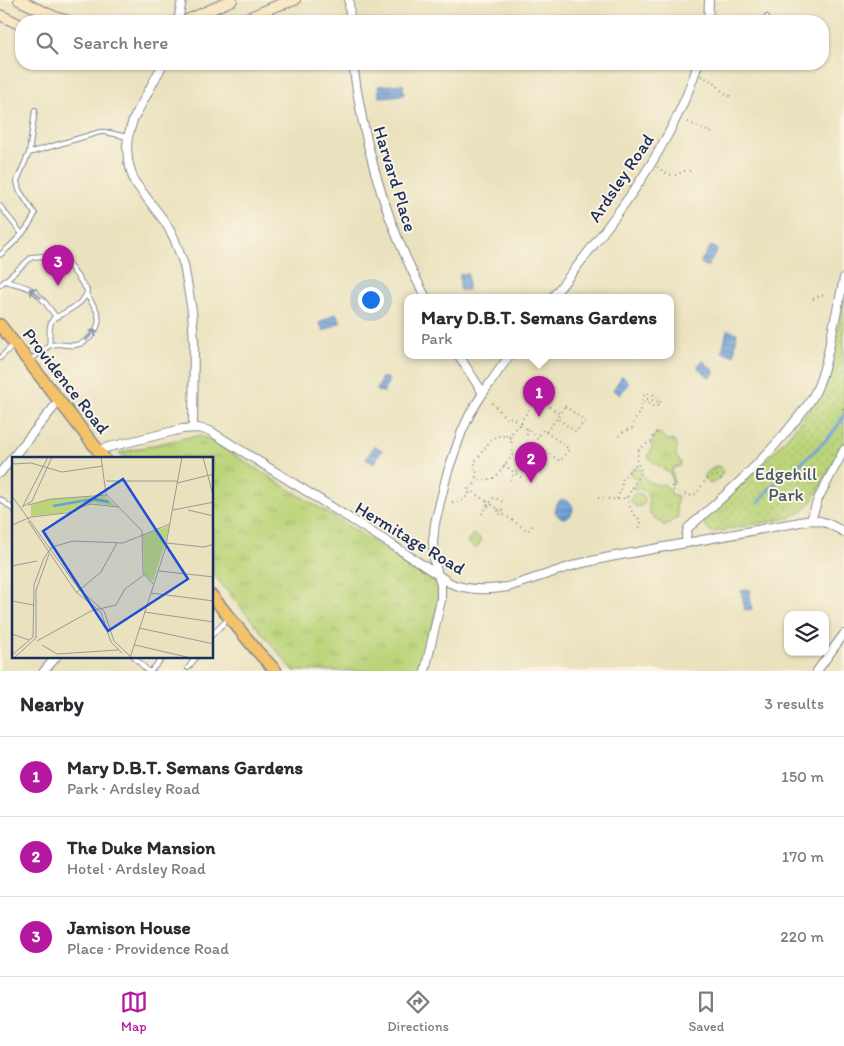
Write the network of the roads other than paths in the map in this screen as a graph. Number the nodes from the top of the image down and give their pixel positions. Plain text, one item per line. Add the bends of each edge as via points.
1 (19, 0) edge
2 (182, 0) edge
3 (232, 0) edge
4 (295, 0) edge
5 (349, 0) edge
6 (709, 0) edge
7 (51, 15) edge
8 (179, 15) edge
9 (198, 15) edge
10 (254, 15) edge
11 (350, 15) edge
12 (708, 15) edge
13 (0, 16) edge
14 (15, 23) edge
15 (160, 70) edge
16 (354, 70) edge
17 (696, 70) edge
18 (35, 110) dead end
19 (128, 137) junction
20 (30, 153) junction
21 (0, 206) edge
22 (22, 234) junction
23 (0, 255) edge
24 (844, 278) edge
25 (4, 282) junction
26 (0, 285) edge
27 (424, 294) edge
28 (555, 294) edge
29 (87, 295) junction
30 (56, 317) junction
31 (0, 325) edge
32 (14, 343) junction
33 (49, 346) junction
34 (0, 358) edge
35 (461, 359) edge
36 (507, 359) edge
37 (28, 361) junction
38 (483, 392) junction
39 (59, 401) junction
40 (192, 428) junction
41 (844, 450) edge
42 (101, 454) edge
43 (13, 457) edge
44 (12, 458) edge
45 (0, 473) edge
46 (0, 498) edge
47 (12, 508) edge
48 (812, 520) junction
49 (844, 532) edge
50 (687, 544) junction
51 (437, 575) junction
52 (214, 598) edge
53 (230, 618) junction
54 (214, 633) edge
55 (844, 634) edge
56 (55, 658) edge
57 (135, 658) edge
58 (162, 658) edge
59 (195, 658) edge
60 (188, 668) dead end
61 (44, 671) edge
62 (149, 671) edge
63 (276, 671) edge
64 (425, 671) edge
65 (817, 671) edge

1 - 7 main road
2 - 8 street
3 - 9 main road
4 - 10 main road
5 - 11 street
6 - 12 street
13 - 14 main road
15 - 19 street via 133,120
16 - 27 street, Harvard Place via 359,108 379,188 396,236
17 - 28 street, Ardsley Road via 682,107 652,164
18 - 20 lane
19 - 20 lane via 100,132
19 - 40 street via 128,161 134,181 165,222 184,265 194,342
20 - 22 lane via 16,181 35,214
21 - 22 lane
22 - 23 lane
24 - 50 street via 827,356 815,392 788,430 739,483 688,528
25 - 26 lane
25 - 29 lane via 32,258 58,258 69,265 87,290
30 -> 25 lane via 34,290
29 - 30 lane
33 -> 29 lane via 54,343 78,345 94,334 98,316
30 - 33 lane via 50,323
31 - 32 main road, Providence Road
32 - 34 lane
32 - 37 main road, Providence Road
33 - 37 lane
35 - 38 street
36 - 38 street
37 - 39 main road, Providence Road
38 - 51 street via 462,431 447,474 433,542
39 - 42 main road, Providence Road
39 - 43 street
40 - 42 street, Hermitage Road
40 - 51 street, Hermitage Road via 210,431
41 - 48 street via 818,499
44 - 45 street
46 - 47 lane
48 - 49 street, Hermitage Road via 828,523
48 - 50 street, Hermitage Road
50 - 51 street, Hermitage Road via 578,564 500,588 458,587
51 - 64 street via 441,600
52 - 53 main road
53 - 54 lane
53 - 63 main road
55 - 65 street
56 - 61 street
57 - 62 lane
58 - 62 lane
59 - 60 lane

